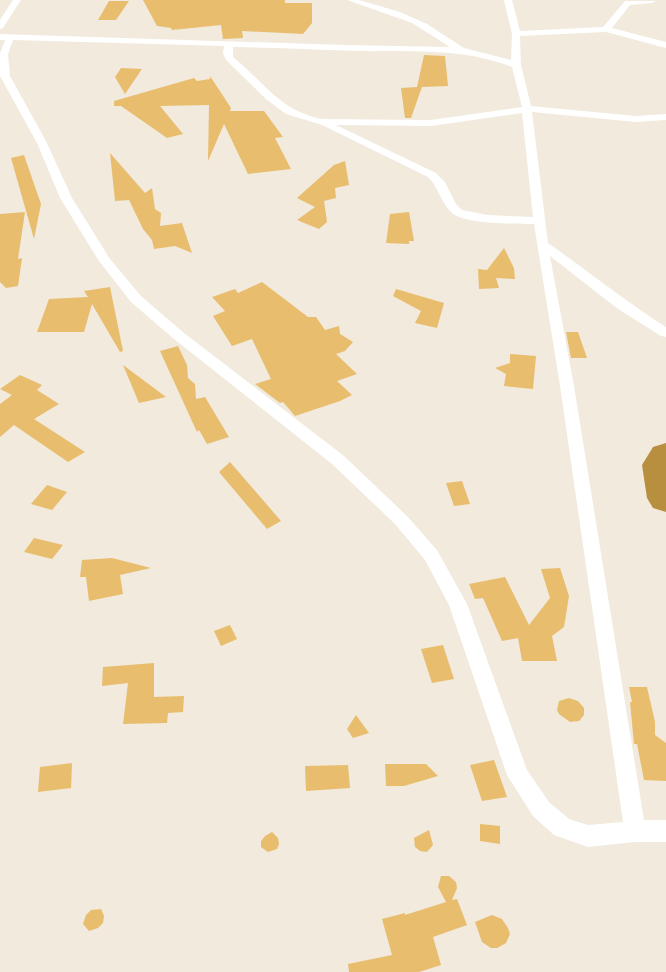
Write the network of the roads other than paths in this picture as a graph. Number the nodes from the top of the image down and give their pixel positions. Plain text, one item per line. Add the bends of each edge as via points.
1 (17, 0) edge
2 (351, 0) edge
3 (508, 0) edge
4 (652, 0) edge
5 (606, 29) junction
6 (3, 33) edge
7 (516, 34) junction
8 (229, 44) junction
9 (666, 45) edge
10 (464, 50) junction
11 (516, 65) junction
12 (527, 109) junction
13 (666, 118) edge
14 (321, 122) junction
15 (539, 221) junction
16 (542, 244) junction
17 (666, 333) edge
18 (635, 831) junction
19 (666, 831) edge

1 - 6 street
2 - 10 street via 408,18
3 - 7 street
4 - 5 street via 628,3
5 - 7 street
5 - 9 street
6 - 8 street
6 - 18 street via 4,76 42,143 66,198 105,261 136,299 179,336 338,460 401,520 431,555 458,604 518,775 540,809 562,827 588,836
7 - 11 street
8 - 10 street
8 - 14 street via 229,58 265,95 290,114
10 - 11 street via 495,56
11 - 12 street
12 - 13 street via 636,119
12 - 14 street via 432,123
12 - 15 street
14 - 15 street via 432,174 458,213 488,219
15 - 16 street
16 - 17 street via 623,306
16 - 18 street via 568,386
18 - 19 street

